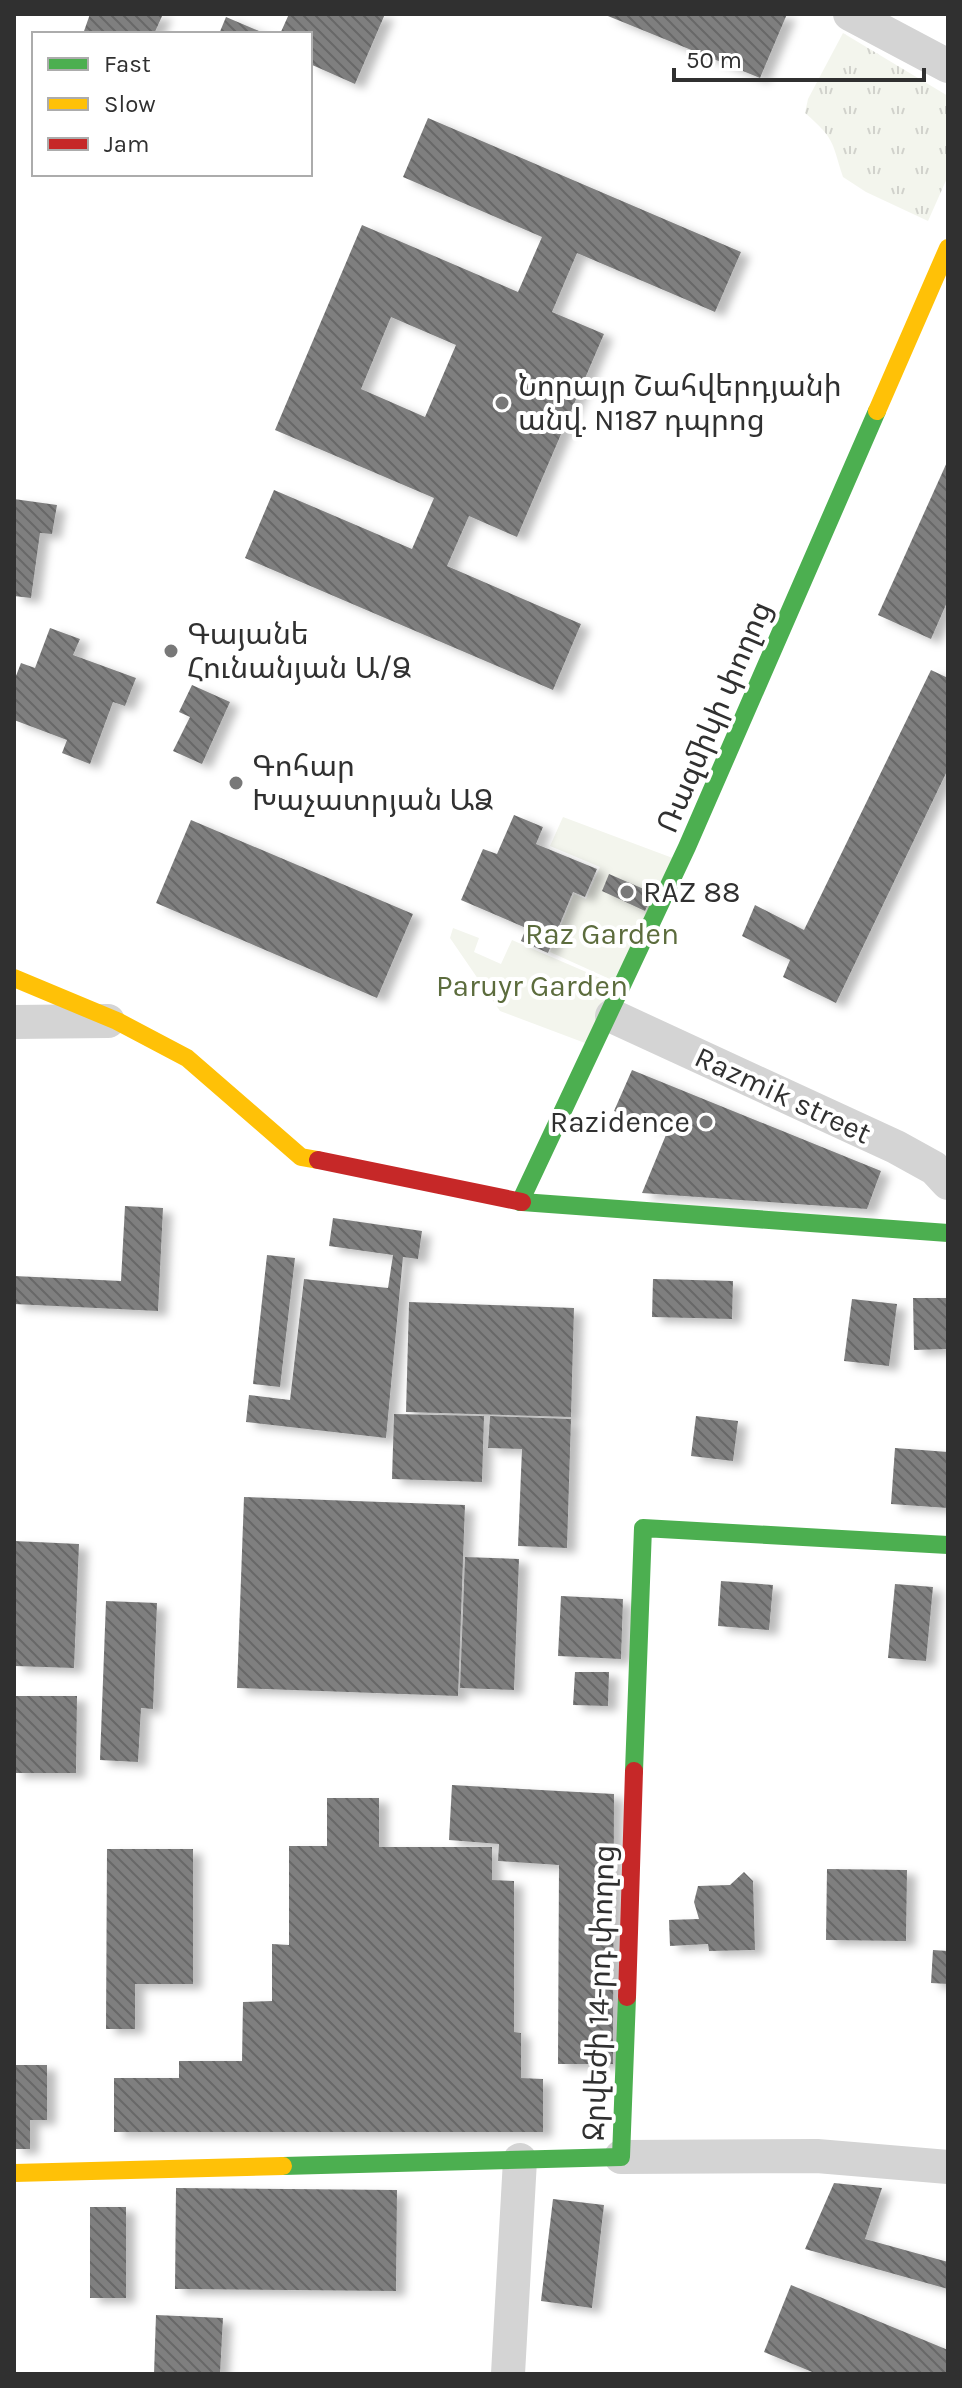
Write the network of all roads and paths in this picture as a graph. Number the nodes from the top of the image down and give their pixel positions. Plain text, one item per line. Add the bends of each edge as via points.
1 (850, 14) edge
2 (948, 66) edge
3 (948, 248) edge
4 (14, 978) edge
5 (612, 1016) junction
6 (117, 1021) junction
7 (14, 1022) edge
8 (948, 1183) edge
9 (520, 1202) junction
10 (948, 1233) edge
11 (948, 1545) edge
12 (621, 2157) junction
13 (520, 2160) junction
14 (948, 2167) edge
15 (14, 2173) edge
16 (508, 2374) edge

1 - 2 street
3 - 5 street, Ռազմիկի փողոց
4 - 6 street
5 - 8 street, Razmik street via 896,1147 934,1168
5 - 9 street, Ռազմիկի փողոց
6 - 7 street
6 - 9 street via 187,1058 301,1157
9 - 10 street
11 - 12 street, Ջրվեժի 14-րդ փողոց via 643,1528
12 - 13 street, Ջրվեժի 14-րդ փողոց
12 - 14 street via 817,2156
13 - 15 street, Ջրվեժի 14-րդ փողոց
13 - 16 street

